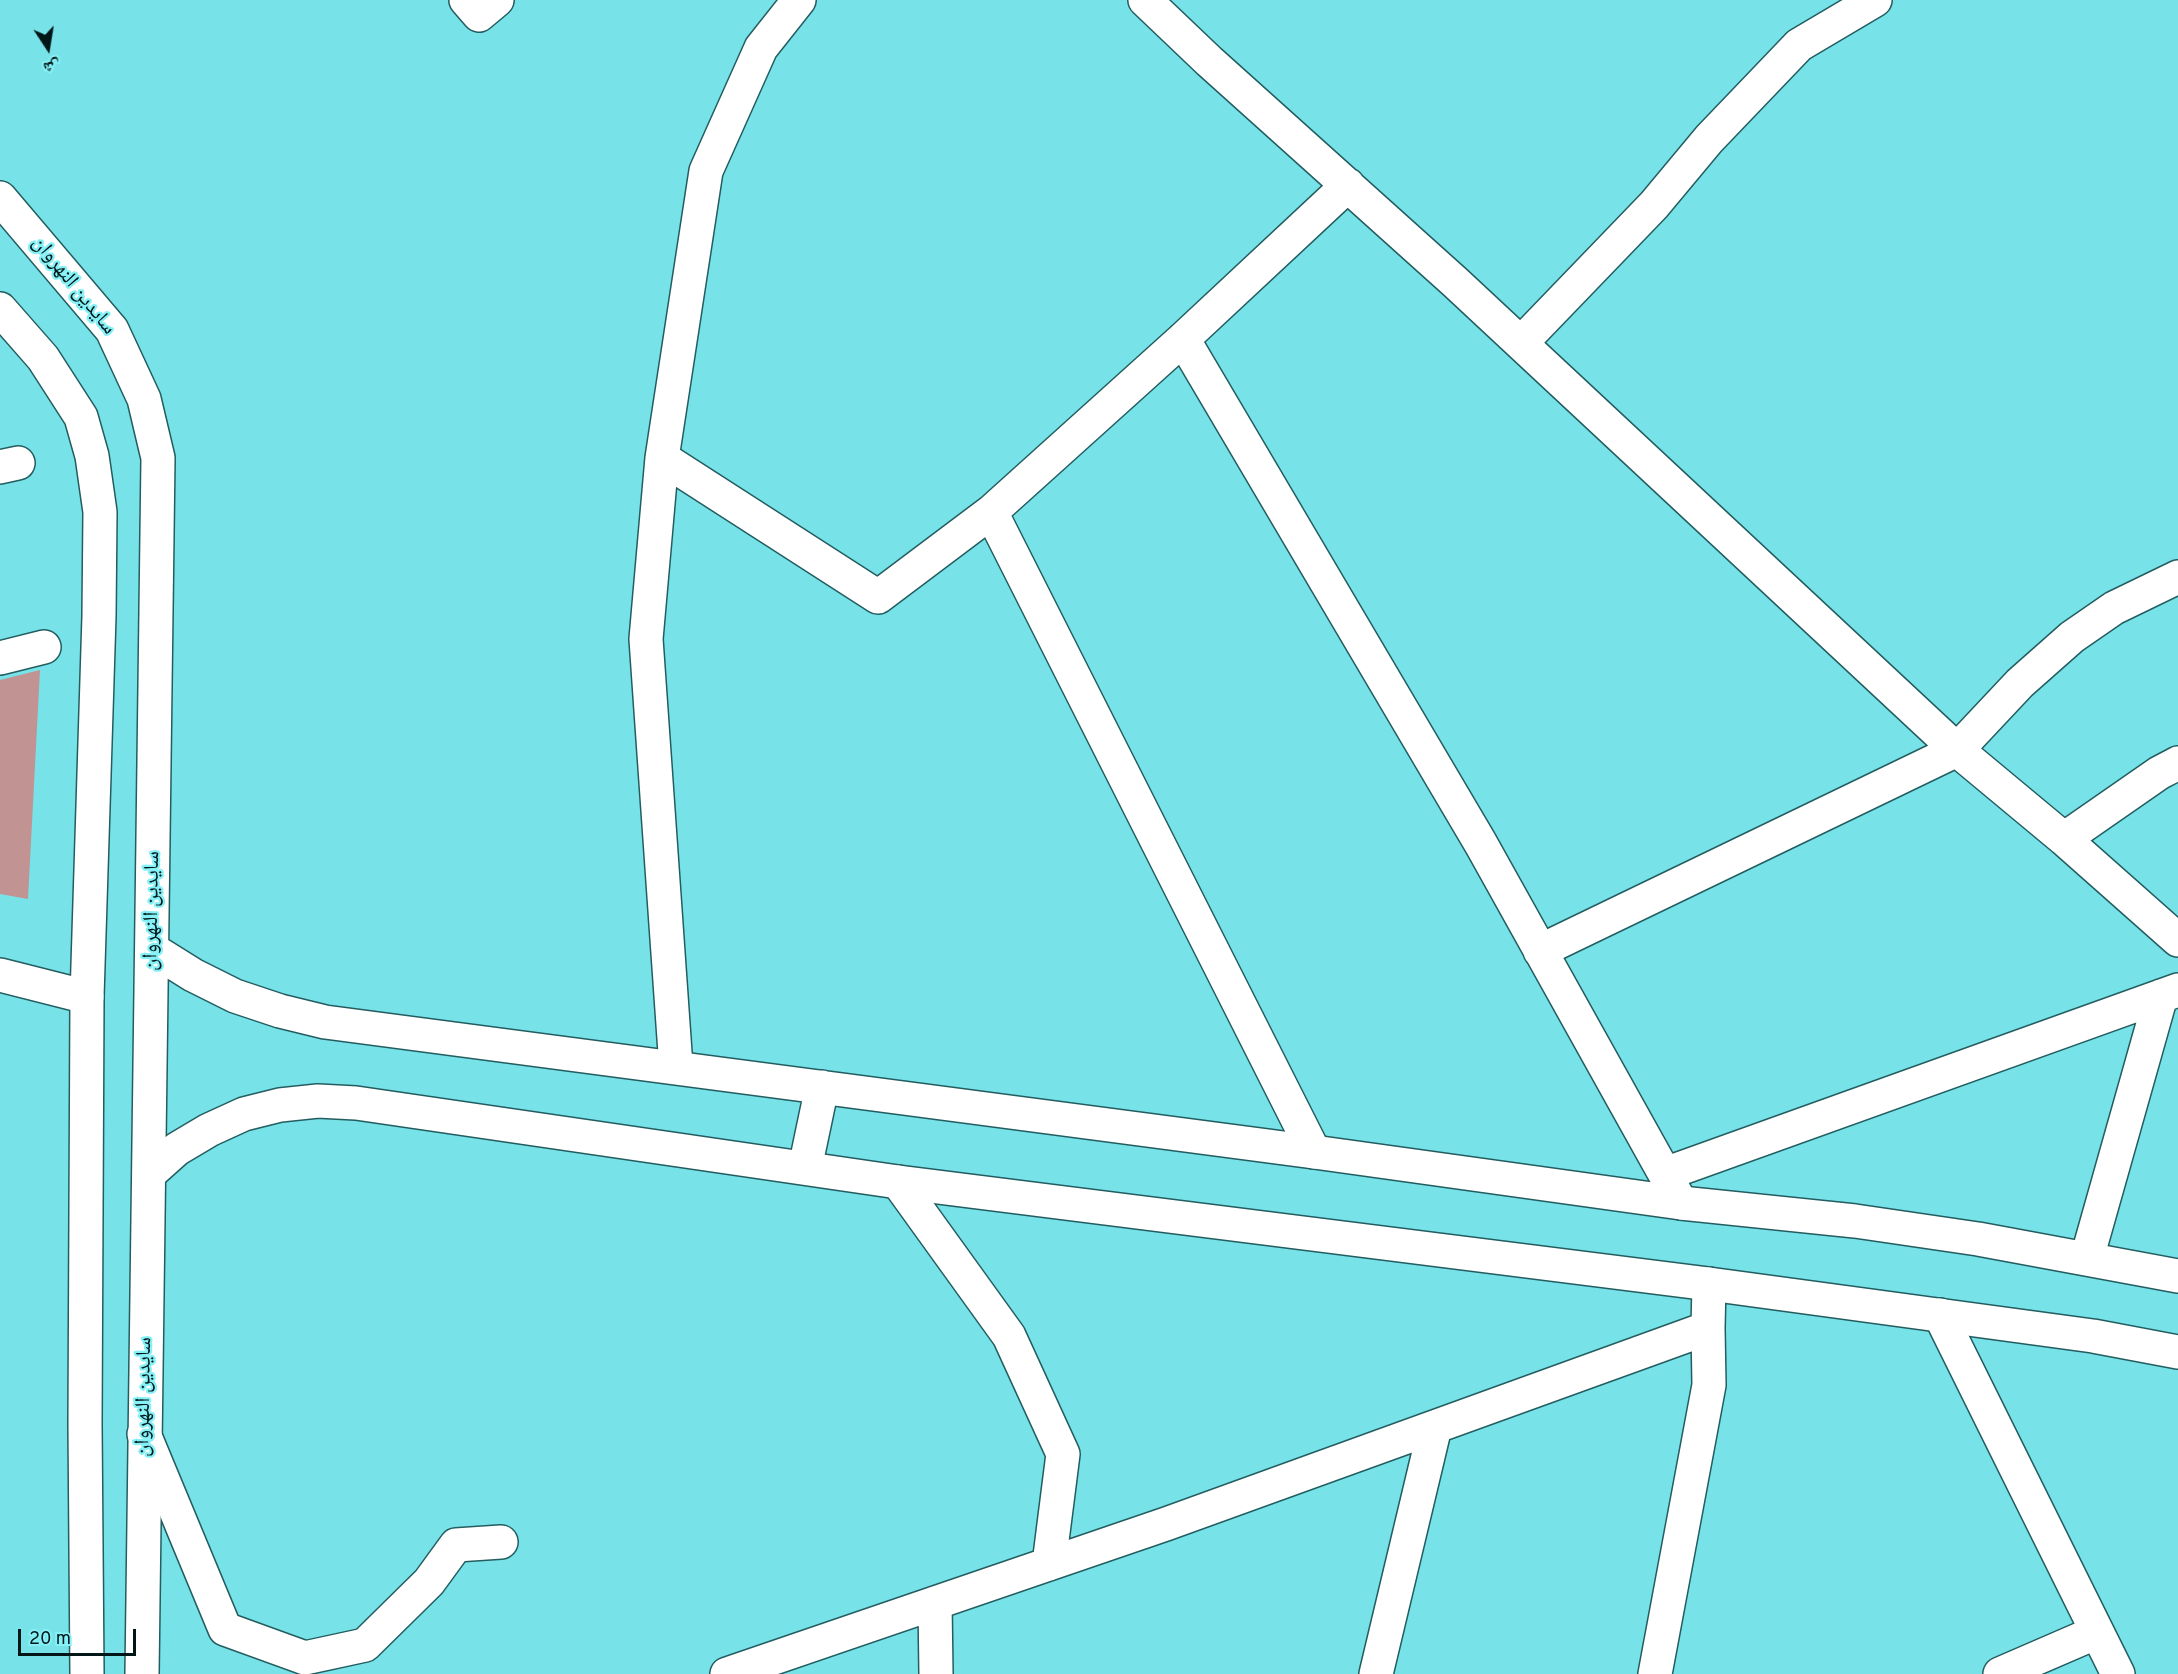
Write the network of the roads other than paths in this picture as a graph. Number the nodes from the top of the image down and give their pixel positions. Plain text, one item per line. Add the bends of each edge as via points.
1 (466, 0) edge
2 (497, 0) edge
3 (799, 0) edge
4 (1145, 0) edge
5 (1875, 0) edge
6 (1348, 185) junction
7 (0, 198) edge
8 (0, 309) edge
9 (1183, 339) junction
10 (1521, 343) junction
11 (662, 458) junction
12 (992, 512) junction
13 (2178, 577) edge
14 (44, 647) dead end
15 (0, 658) edge
16 (1957, 750) junction
17 (2178, 763) edge
18 (2064, 839) junction
19 (2178, 940) edge
20 (153, 950) junction
21 (1540, 951) junction
22 (0, 975) edge
23 (2170, 993) edge
24 (87, 997) junction
25 (676, 1067) junction
26 (822, 1087) junction
27 (1314, 1152) junction
28 (805, 1168) junction
29 (149, 1174) junction
30 (1665, 1174) junction
31 (898, 1182) junction
32 (1681, 1203) junction
33 (2087, 1258) junction
34 (2178, 1276) edge
35 (1709, 1284) junction
36 (1940, 1315) junction
37 (1708, 1328) junction
38 (2178, 1352) edge
39 (1435, 1427) junction
40 (144, 1432) junction
41 (501, 1542) dead end
42 (1049, 1564) junction
43 (935, 1603) junction
44 (2097, 1632) junction
45 (87, 1674) edge
46 (142, 1674) edge
47 (728, 1674) edge
48 (936, 1674) edge
49 (1376, 1674) edge
50 (1655, 1674) edge
51 (2000, 1674) edge
52 (2118, 1674) edge

1 - 2 street via 479,15
3 - 11 street via 761,48 706,171
4 - 6 street
5 - 10 street via 1799,45 1709,139 1654,205
6 - 9 street
6 - 10 street
7 - 20 street, سايدين النهروان via 112,330 144,399 158,458
8 - 24 street via 43,358 81,417 92,456 100,512
9 - 12 street
9 - 21 street
10 - 16 street
11 - 12 street via 878,597
11 - 25 street via 646,639
12 - 27 street
13 - 16 street via 2114,608 2072,637 2020,683
14 - 15 street
16 - 18 street
16 - 21 street
17 - 18 street
18 - 19 street
20 - 25 street via 235,996 325,1022
20 - 29 street, سايدين النهروان
21 - 30 street
22 - 24 street
23 - 30 street
23 - 33 street
24 - 45 street
25 - 26 street
26 - 27 street
26 - 28 street
27 - 32 street
28 - 29 street via 356,1103 318,1101 244,1114 177,1149
28 - 31 street
29 - 40 street, سايدين النهروان
30 - 32 street
31 - 35 street
31 - 42 street via 1009,1336 1063,1455
32 - 33 street via 1866,1222
33 - 34 street
35 - 36 street
35 - 37 street
36 - 38 street
36 - 44 street
37 - 39 street
37 - 50 street via 1709,1385
39 - 42 street
39 - 49 street
40 - 41 street via 225,1629 305,1658 365,1645 429,1582 456,1545
40 - 46 street, سايدين النهروان
42 - 43 street
43 - 47 street
43 - 48 street
44 - 51 street
44 - 52 street

